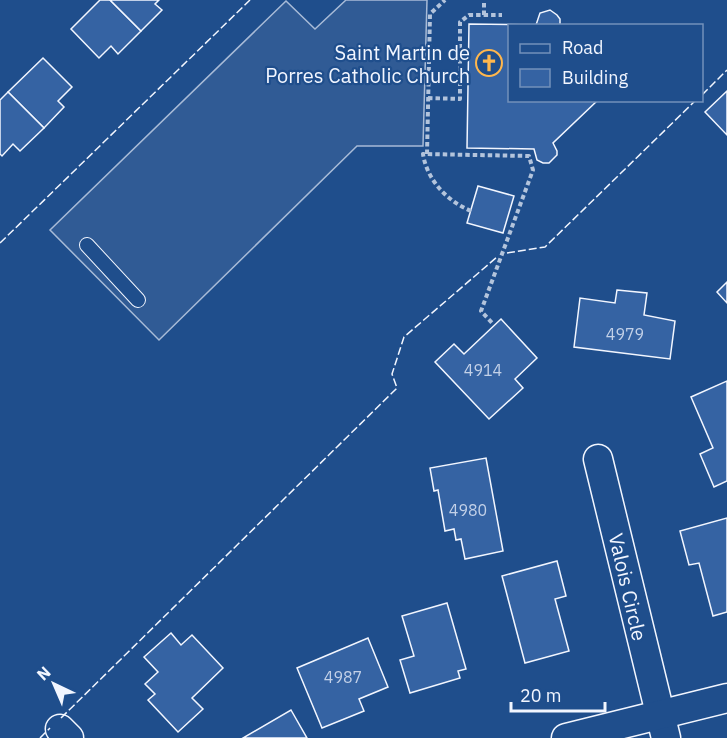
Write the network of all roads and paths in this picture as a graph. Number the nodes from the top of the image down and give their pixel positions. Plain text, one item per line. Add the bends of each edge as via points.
1 (445, 0) edge
2 (484, 0) edge
3 (484, 15) junction
4 (502, 15) dead end
5 (428, 98) junction
6 (427, 154) junction
7 (471, 211) dead end
8 (87, 246) dead end
9 (138, 300) dead end
10 (494, 325) dead end
11 (598, 459) dead end
12 (727, 698) edge
13 (663, 726) edge
14 (566, 738) edge

1 - 5 path via 430,14
2 - 3 path
3 - 4 path
3 - 5 path via 469,15 460,22 460,99
5 - 6 path
6 - 7 path via 423,154 425,166 431,177 450,199
6 - 10 path via 529,156 533,170 481,311
8 - 9 lane
11 - 13 street, Valois Circle
12 - 13 street
13 - 14 street

